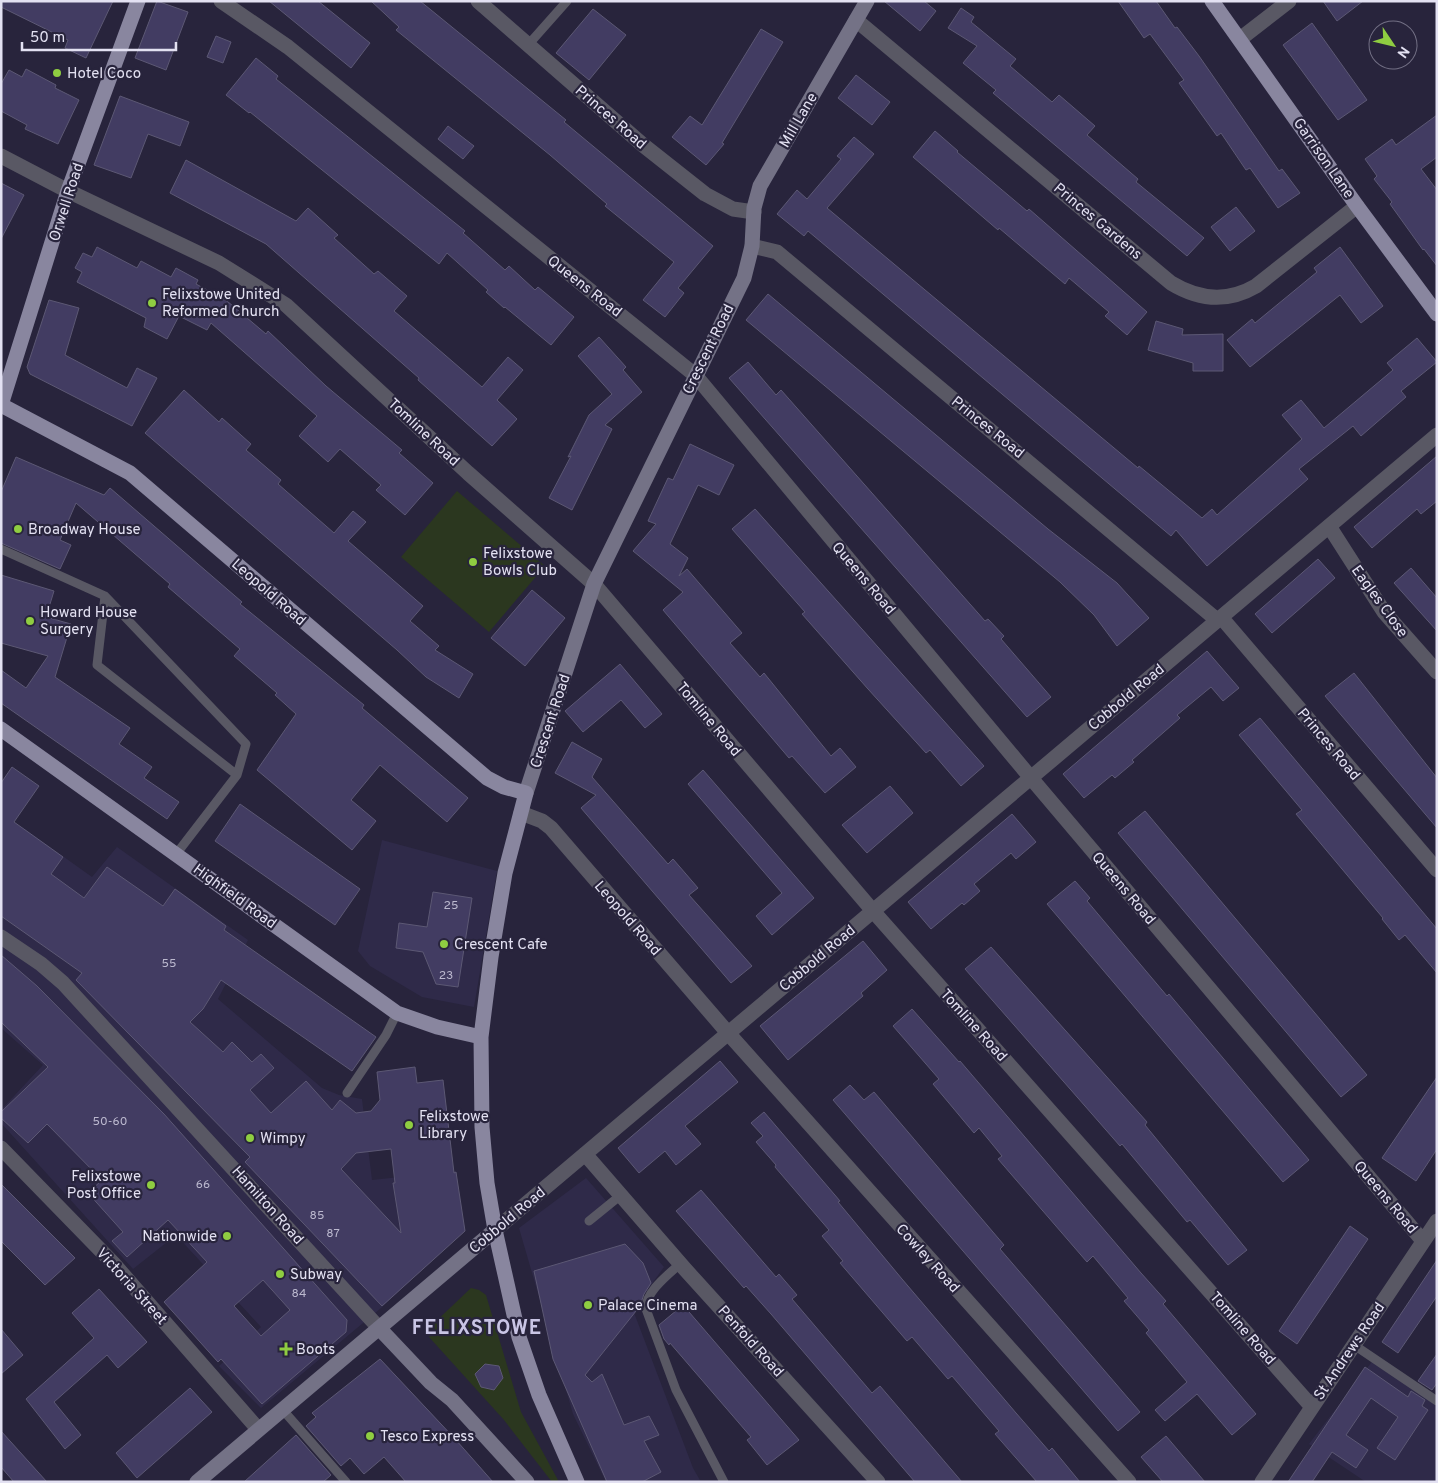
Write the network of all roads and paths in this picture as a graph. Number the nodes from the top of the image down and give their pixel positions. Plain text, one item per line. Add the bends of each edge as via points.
1 (138, 1) edge
2 (221, 1) edge
3 (478, 1) edge
4 (567, 1) edge
5 (867, 1) edge
6 (1212, 1) edge
7 (1289, 1) edge
8 (856, 20) junction
9 (1240, 39) junction
10 (528, 45) junction
11 (1, 156) edge
12 (68, 191) junction
13 (1357, 206) junction
14 (754, 212) junction
15 (752, 246) junction
16 (1437, 314) edge
17 (695, 375) junction
18 (1, 405) edge
19 (1437, 435) edge
20 (1329, 526) junction
21 (1, 549) edge
22 (594, 584) junction
23 (106, 596) junction
24 (1219, 619) junction
25 (1437, 672) edge
26 (1, 730) edge
27 (237, 775) junction
28 (1031, 778) junction
29 (526, 793) junction
30 (520, 813) junction
31 (178, 854) junction
32 (1437, 870) edge
33 (873, 911) junction
34 (1, 937) edge
35 (398, 1013) junction
36 (728, 1033) junction
37 (481, 1037) junction
38 (347, 1094) dead end
39 (1, 1148) edge
40 (585, 1154) junction
41 (621, 1195) junction
42 (1437, 1220) edge
43 (589, 1221) dead end
44 (495, 1230) junction
45 (1423, 1241) junction
46 (680, 1263) junction
47 (379, 1328) junction
48 (1354, 1345) junction
49 (1437, 1401) edge
50 (1312, 1406) junction
51 (282, 1409) junction
52 (258, 1429) junction
53 (197, 1482) edge
54 (346, 1482) edge
55 (527, 1482) edge
56 (577, 1482) edge
57 (724, 1482) edge
58 (878, 1482) edge
59 (1129, 1482) edge
60 (1262, 1482) edge

1 - 12 main road, Orwell Road
2 - 17 street, Queens Road via 295,53
3 - 10 street, Princes Road
4 - 10 lane
5 - 8 street, Mill Lane
6 - 9 main road, Garrison Lane
7 - 9 street
8 - 13 street, Princes Gardens via 1171,283 1192,294 1214,298 1245,293
8 - 14 street, Mill Lane via 764,179
9 - 13 main road, Garrison Lane
10 - 14 street, Princes Road via 705,194 733,209
11 - 12 street, Tomline Road
12 - 18 main road, Orwell Road
12 - 22 street, Tomline Road via 219,263 286,305
13 - 16 main road, Garrison Lane
14 - 15 street, Mill Lane
15 - 17 street, Crescent Road via 744,278
15 - 24 street, Princes Road via 777,252
17 - 22 street, Crescent Road
17 - 28 street, Queens Road
18 - 29 main road, Leopold Road via 130,473 487,778
19 - 20 street, Cobbold Road
20 - 24 street, Cobbold Road
20 - 25 street, Eagles Close via 1384,612
21 - 23 lane
22 - 29 street, Crescent Road
22 - 33 street, Tomline Road
23 - 27 lane via 246,744
23 - 27 lane via 97,665
24 - 28 street, Cobbold Road
24 - 32 street, Princes Road
26 - 31 main road, Highfield Road
27 - 31 lane
28 - 33 street, Cobbold Road
28 - 45 street, Queens Road
29 - 30 main road, Crescent Road
30 - 36 street, Leopold Road via 551,828
30 - 37 main road, Crescent Road via 502,891
31 - 35 main road, Highfield Road
33 - 36 street, Cobbold Road
33 - 50 street, Tomline Road
34 - 47 street, Hamilton Road via 63,983
35 - 37 main road, Highfield Road via 437,1027
35 - 38 lane
36 - 40 street, Cobbold Road
36 - 59 street, Cowley Road
37 - 44 main road, Crescent Road via 482,1127
39 - 52 street, Victoria Street via 112,1263
40 - 41 street, Penfold Road
40 - 44 street, Cobbold Road
41 - 43 lane
41 - 46 street, Penfold Road
42 - 45 street, St Andrews Road
44 - 47 street, Cobbold Road
44 - 56 main road via 519,1337 539,1395
45 - 48 street, St Andrews Road
46 - 57 lane via 651,1295 646,1309 676,1390
46 - 58 street, Penfold Road
47 - 51 street, Cobbold Road
47 - 55 street, Hamilton Road via 431,1383 452,1400
48 - 49 lane
48 - 50 street, St Andrews Road
50 - 60 street, St Andrews Road
51 - 52 street, Cobbold Road
51 - 54 lane
52 - 53 street, Cobbold Road

